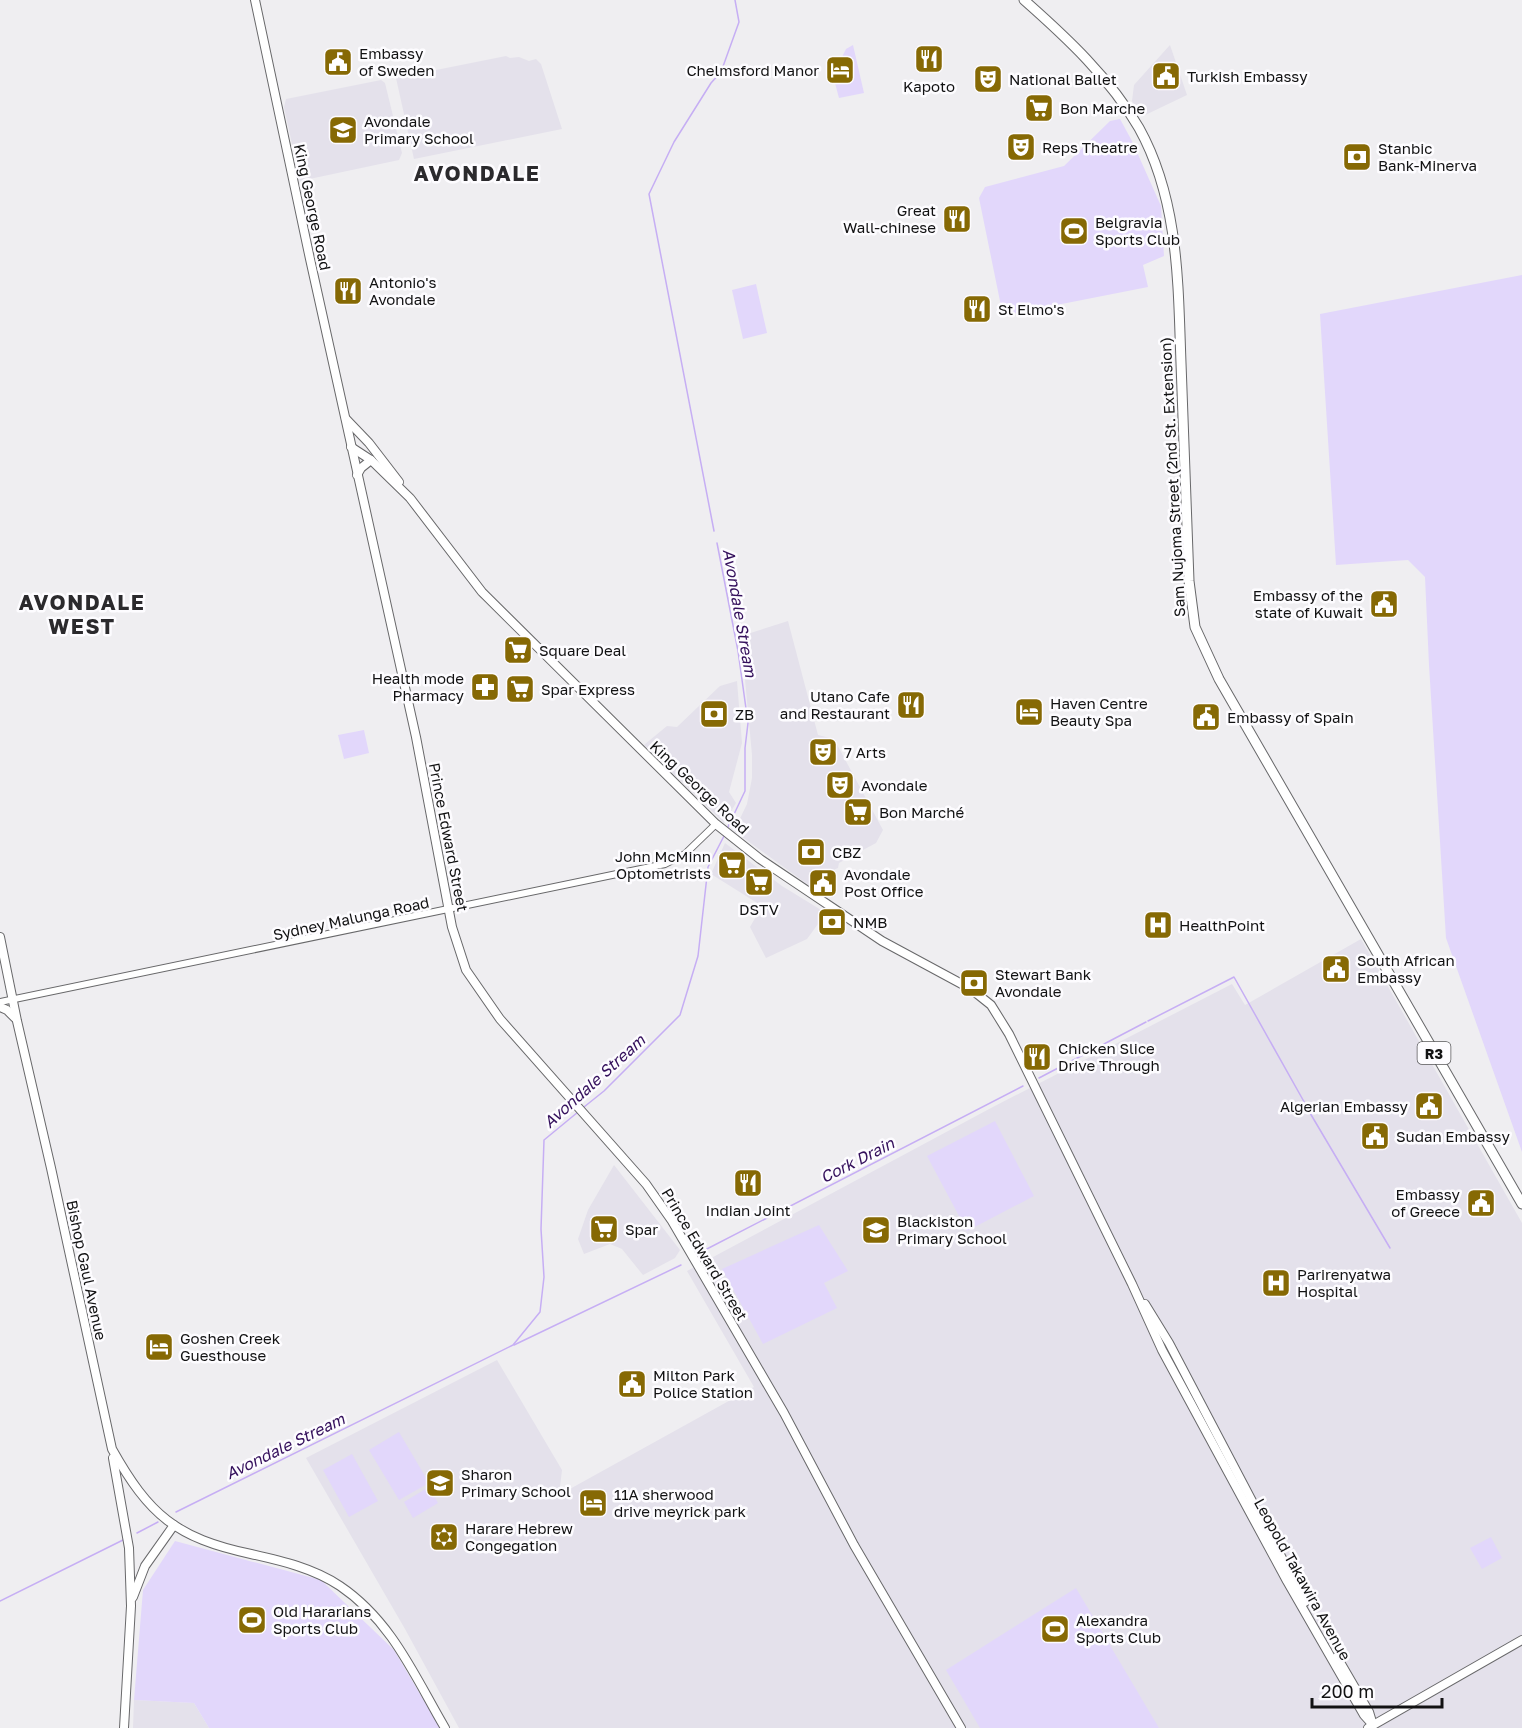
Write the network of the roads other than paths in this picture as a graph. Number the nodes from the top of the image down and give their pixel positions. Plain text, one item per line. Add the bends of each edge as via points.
1 (255, 0) edge
2 (1024, 0) edge
3 (345, 418) junction
4 (369, 443) junction
5 (351, 447) junction
6 (371, 460) junction
7 (357, 475) junction
8 (410, 498) junction
9 (716, 824) junction
10 (449, 910) junction
11 (0, 937) edge
12 (12, 999) junction
13 (0, 1002) edge
14 (0, 1007) edge
15 (16, 1021) junction
16 (1029, 1075) joint
17 (1522, 1204) edge
18 (112, 1449) junction
19 (174, 1525) junction
20 (131, 1606) junction
21 (1522, 1640) edge
22 (1372, 1727) edge
23 (124, 1728) edge
24 (445, 1728) edge
25 (961, 1728) edge

1 - 3 main road, King George Road
2 - 17 highway, Sam Nujoma Street (2nd St. Extension) / R3 via 1087,60 1120,98 1148,147 1165,191 1176,260 1189,581 1195,627 1203,647
3 - 4 main road, King George Road
3 - 5 main road, Prince Edward Street
4 - 5 main road
4 - 8 main road, King George Road
5 - 6 main road, King George Road
5 - 7 main road, Prince Edward Street
6 - 7 main road
6 - 8 main road, King George Road
7 - 10 main road, Prince Edward Street via 416,737
8 - 9 main road, King George Road via 483,592
9 - 10 street, Sydney Malunga Road via 685,854 665,864
9 - 16 main road, King George Road via 882,941 956,979 981,997 1002,1022
10 - 12 street, Sydney Malunga Road
10 - 25 main road, Prince Edward Street via 460,956 472,981 500,1020 646,1184 672,1221
11 - 12 main road, Bishop Gaul Avenue
12 - 13 street, Sydney Malunga Road
12 - 15 main road, Bishop Gaul Avenue
14 - 15 main road
15 - 18 main road, Bishop Gaul Avenue
16 - 22 main road, Leopold Takawira Avenue via 1162,1350 1287,1581
18 - 19 main road, Bishop Gaul Avenue via 148,1504
18 - 20 main road via 129,1548
19 - 20 main road via 145,1566
19 - 24 main road, Bishop Gaul Avenue via 214,1545 311,1570 350,1593 390,1633
20 - 23 main road
21 - 22 main road

